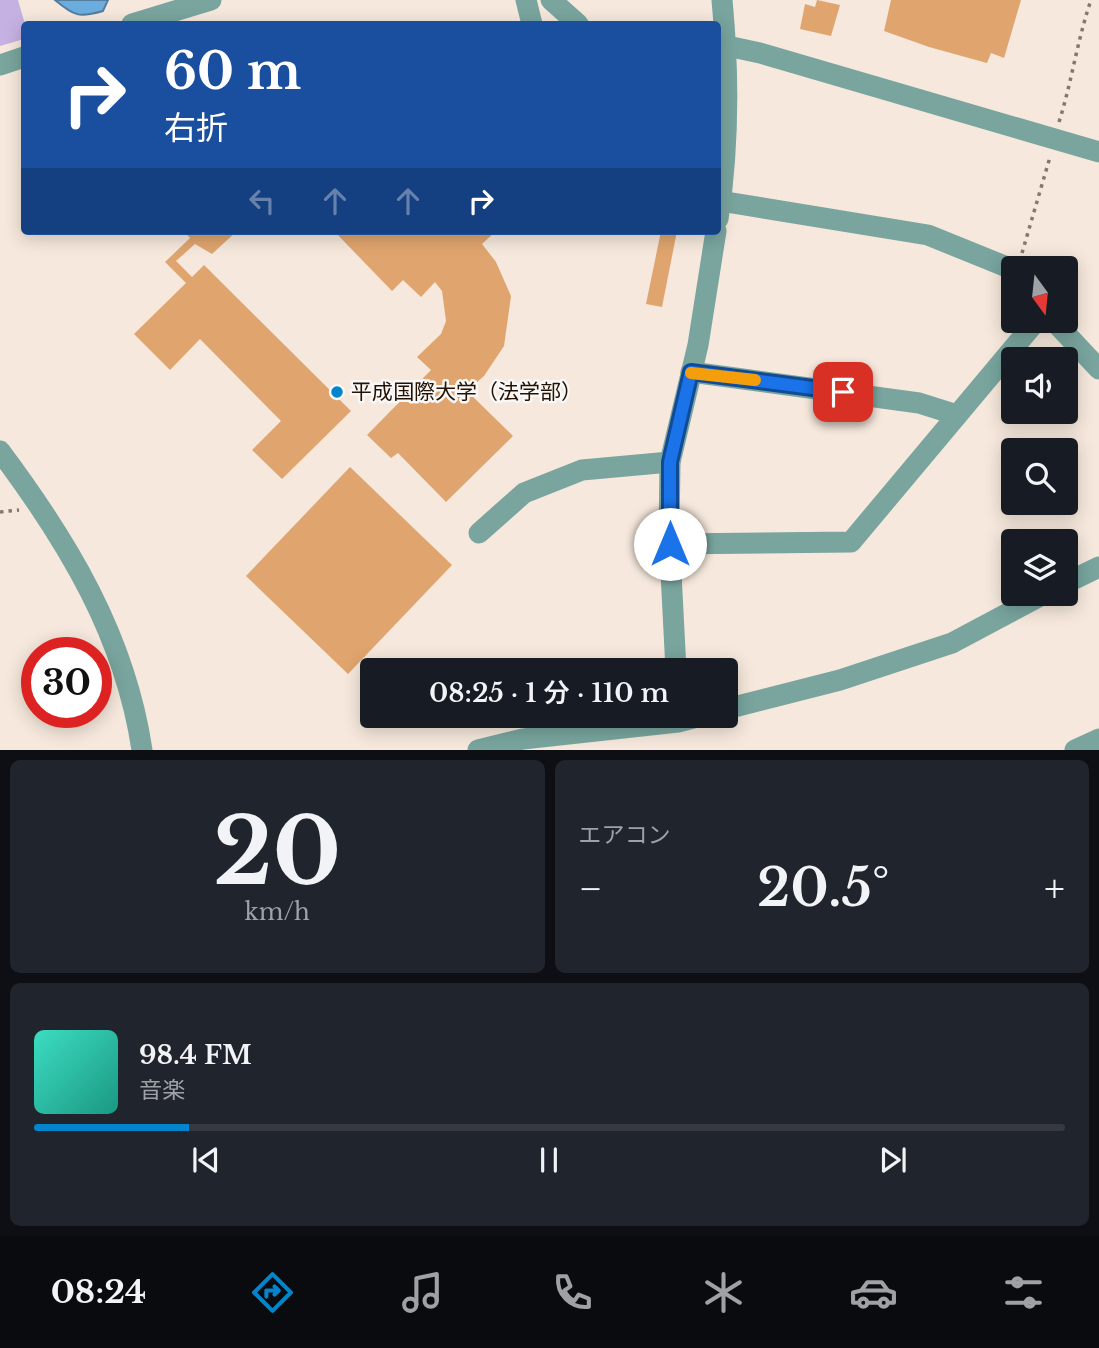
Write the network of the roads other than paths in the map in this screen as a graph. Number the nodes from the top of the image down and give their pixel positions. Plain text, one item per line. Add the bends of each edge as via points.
1 (211, 0) edge
2 (526, 0) edge
3 (551, 0) edge
4 (722, 0) edge
5 (142, 21) edge
6 (531, 21) edge
7 (575, 21) edge
8 (721, 47) edge
9 (21, 58) edge
10 (0, 65) edge
11 (1099, 152) edge
12 (721, 197) edge
13 (721, 210) edge
14 (715, 235) edge
15 (1001, 265) edge
16 (1026, 333) edge
17 (1065, 333) edge
18 (1099, 369) edge
19 (691, 372) junction
20 (957, 415) junction
21 (0, 451) edge
22 (670, 462) junction
23 (479, 533) dead end
24 (670, 544) junction
25 (1099, 567) edge
26 (1078, 577) edge
27 (1022, 606) edge
28 (675, 658) edge
29 (738, 706) edge
30 (608, 728) edge
31 (1099, 738) edge
32 (142, 750) edge
33 (478, 750) edge
34 (1075, 750) edge

1 - 5 street
2 - 6 street
3 - 7 street
4 - 8 street
8 - 11 street via 760,53
8 - 12 street via 726,164
9 - 10 street
13 - 15 street via 928,235
14 - 19 street
16 - 20 street
17 - 18 street
19 - 20 street via 919,403
19 - 22 street
20 - 24 street via 851,542
21 - 32 street via 43,508 99,605 130,684
22 - 23 street via 582,470 524,493
22 - 24 street
24 - 28 street
25 - 26 street
27 - 29 street via 952,643 840,680
30 - 33 street
31 - 34 street

